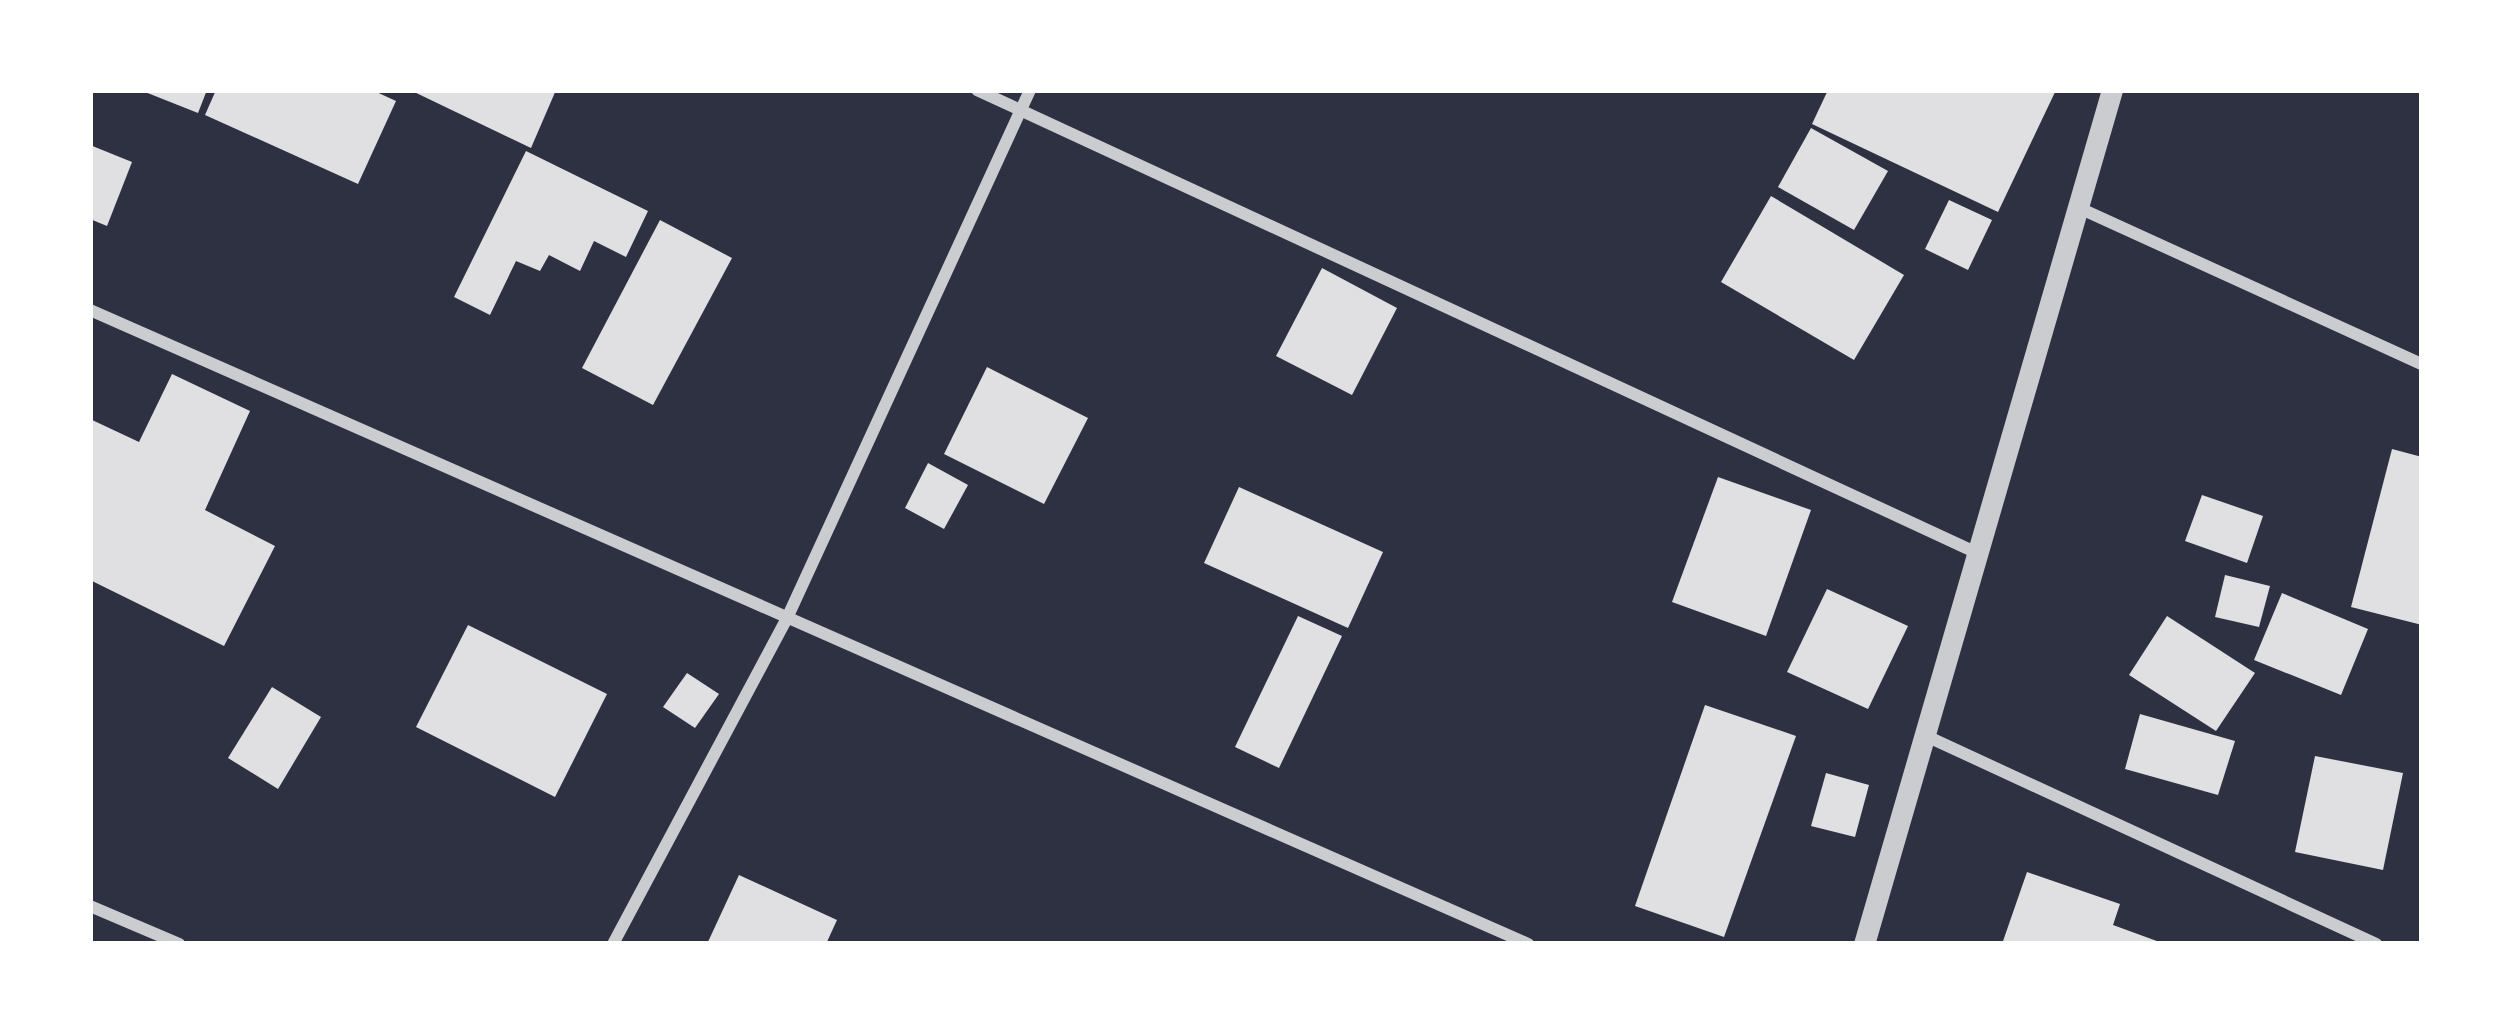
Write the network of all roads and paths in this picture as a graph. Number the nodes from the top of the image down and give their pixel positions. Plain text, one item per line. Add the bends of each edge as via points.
1 (977, 90) edge
2 (1030, 90) edge
3 (2111, 90) edge
4 (1021, 110) junction
5 (2077, 207) junction
6 (90, 310) edge
7 (2422, 364) edge
8 (1977, 553) junction
9 (788, 616) junction
10 (1924, 736) junction
11 (90, 906) edge
12 (179, 944) edge
13 (613, 944) edge
14 (1528, 944) edge
15 (1864, 944) edge
16 (2376, 944) edge

1 - 4 street
2 - 4 street
3 - 5 street
4 - 8 street
4 - 9 street
5 - 7 street
5 - 8 street
6 - 9 street
8 - 10 street
9 - 13 street
9 - 14 street
10 - 15 street
10 - 16 street
11 - 12 street

